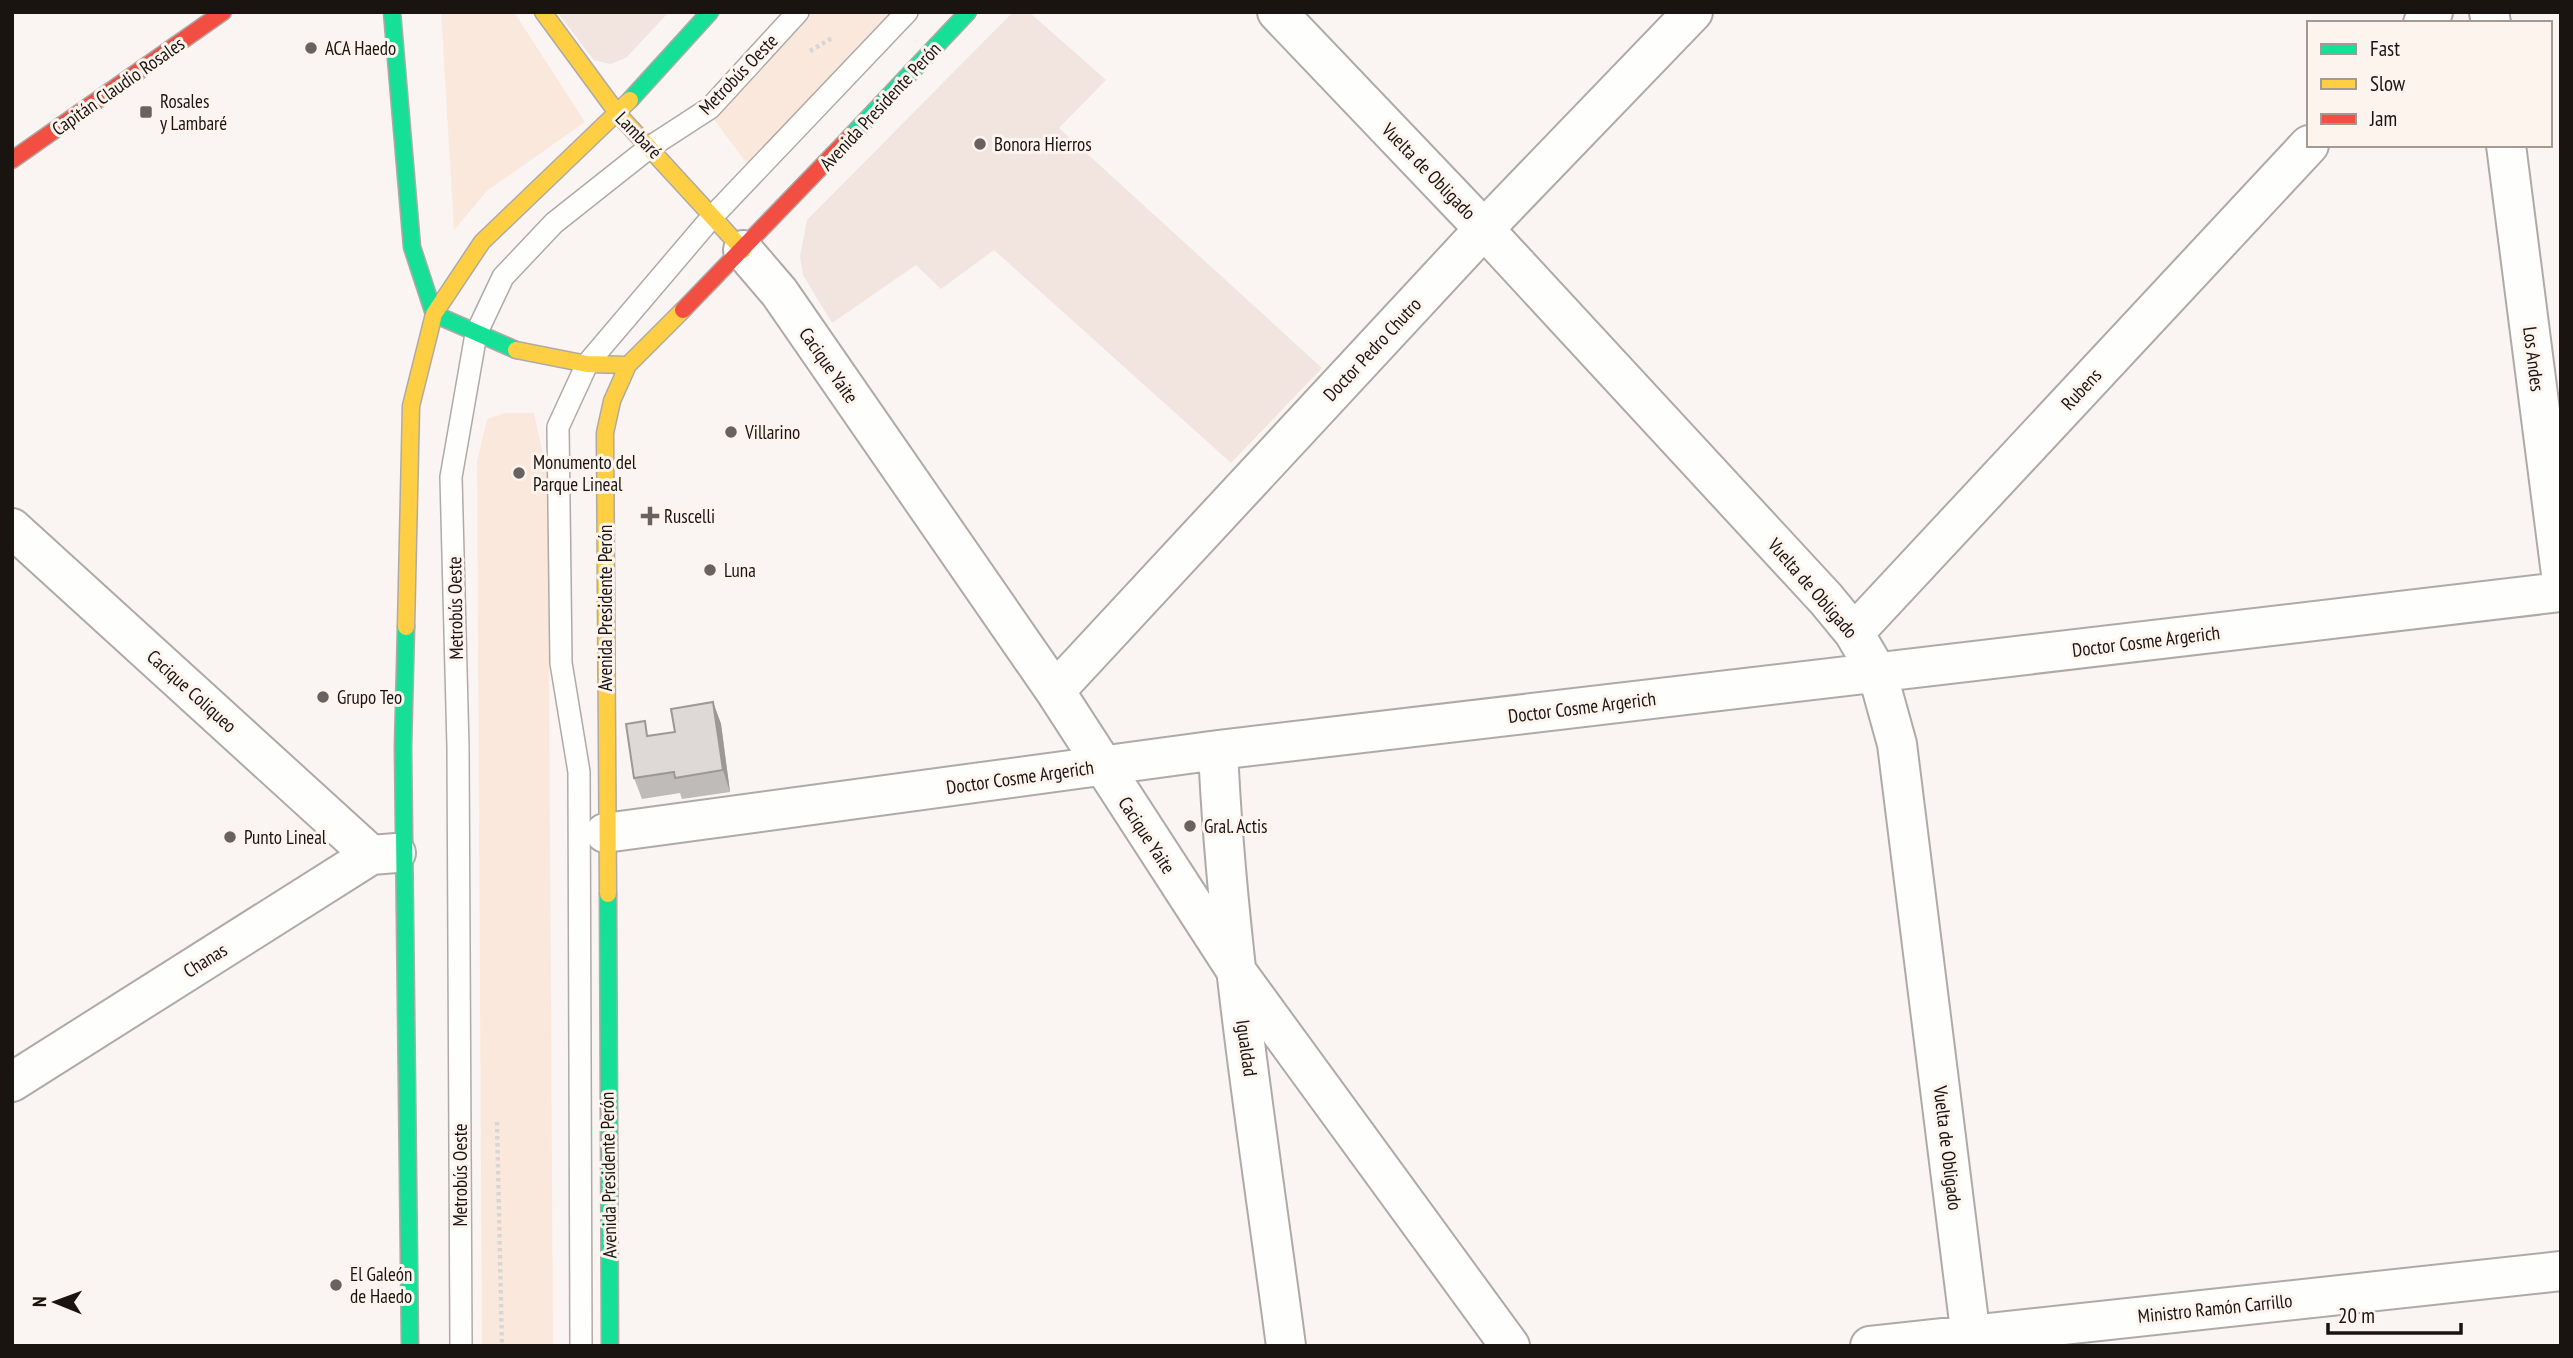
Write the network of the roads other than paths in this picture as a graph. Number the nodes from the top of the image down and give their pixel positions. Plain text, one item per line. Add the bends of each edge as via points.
1 (223, 12) edge
2 (392, 12) edge
3 (543, 12) edge
4 (710, 12) edge
5 (798, 12) edge
6 (907, 12) edge
7 (968, 12) edge
8 (1277, 12) edge
9 (1693, 12) edge
10 (618, 114) junction
11 (650, 147) junction
12 (2307, 147) edge
13 (2507, 147) edge
14 (12, 160) edge
15 (712, 216) junction
16 (1484, 229) junction
17 (743, 250) junction
18 (434, 314) junction
19 (476, 334) junction
20 (587, 364) junction
21 (628, 365) junction
22 (12, 528) edge
23 (2561, 574) edge
24 (2561, 592) edge
25 (1854, 633) junction
26 (1877, 672) junction
27 (1055, 691) junction
28 (1218, 750) junction
29 (1101, 766) junction
30 (606, 833) junction
31 (387, 854) junction
32 (1237, 972) junction
33 (12, 1082) edge
34 (2561, 1271) edge
35 (1972, 1340) edge
36 (410, 1346) edge
37 (461, 1346) edge
38 (581, 1346) edge
39 (610, 1346) edge
40 (1286, 1346) edge
41 (1510, 1346) edge
42 (1870, 1346) edge

1 - 14 main road, Capitán Claudio Rosales
2 - 18 main road via 412,247
3 - 10 main road, Lambaré
4 - 10 main road
5 - 11 lane, Metrobús Oeste via 710,108
6 - 15 lane
7 - 17 main road, Avenida Presidente Perón
8 - 16 street, Vuelta de Obligado
9 - 16 street, Doctor Pedro Chutro
10 - 11 main road, Lambaré
10 - 18 main road via 482,242
11 - 15 main road, Lambaré
11 - 19 lane, Metrobús Oeste via 554,223 503,277
12 - 25 street, Rubens
13 - 23 street, Los Andes
15 - 17 main road, Lambaré
15 - 20 lane
16 - 25 street, Vuelta de Obligado
16 - 27 street, Doctor Pedro Chutro
17 - 21 main road, Avenida Presidente Perón
17 - 27 street, Cacique Yaite via 779,292
18 - 19 main road
18 - 31 main road via 411,406
19 - 20 main road via 510,349
19 - 37 lane, Metrobús Oeste via 451,477 458,747
20 - 21 main road
20 - 38 lane via 558,427 561,663 579,772
21 - 30 main road, Avenida Presidente Perón via 612,401 605,433
22 - 31 street, Cacique Coliqueo
24 - 26 street, Doctor Cosme Argerich
25 - 26 street, Vuelta de Obligado
26 - 28 street, Doctor Cosme Argerich
26 - 35 street, Vuelta de Obligado via 1897,744
27 - 29 street, Cacique Yaite
28 - 29 street, Doctor Cosme Argerich
28 - 32 street, Igualdad
29 - 30 street, Doctor Cosme Argerich
29 - 32 street, Cacique Yaite
30 - 39 main road, Avenida Presidente Perón
31 - 33 street, Chanas
31 - 36 main road
32 - 40 street, Igualdad
32 - 41 street, Cacique Yaite
34 - 35 street, Ministro Ramón Carrillo
35 - 42 street, Ministro Ramón Carrillo

